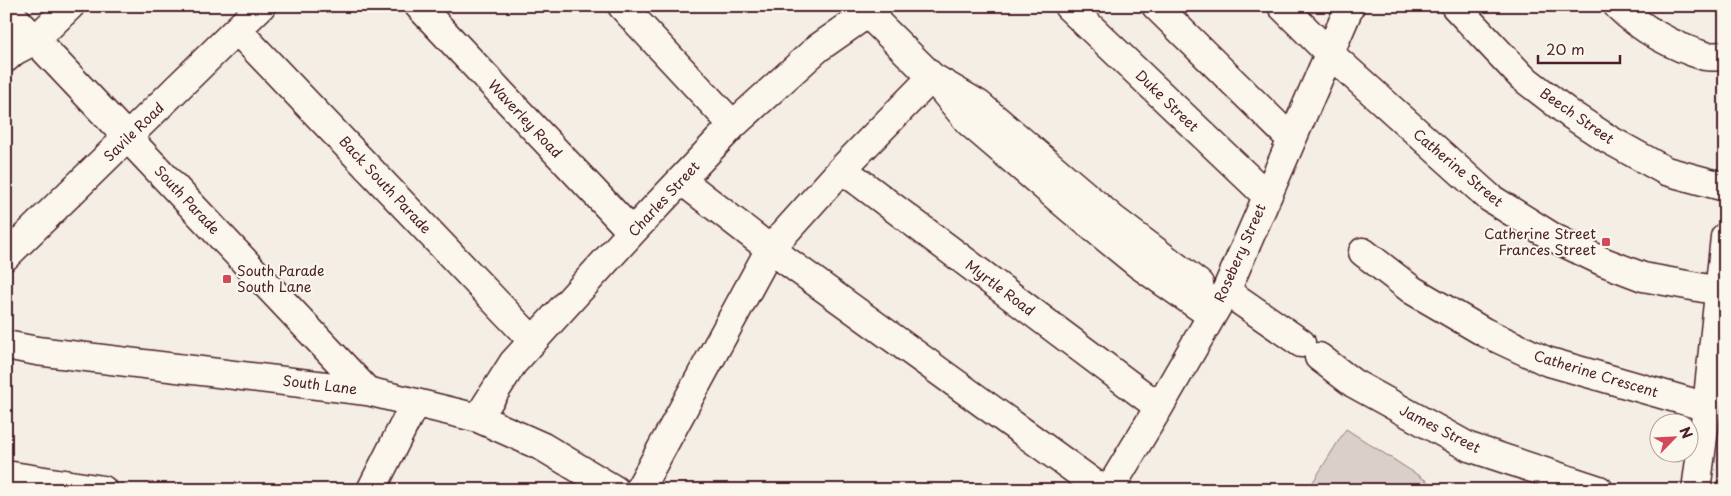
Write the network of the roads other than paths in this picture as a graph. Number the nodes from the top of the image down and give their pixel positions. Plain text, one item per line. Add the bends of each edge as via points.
1 (70, 6) edge
2 (261, 6) edge
3 (419, 6) edge
4 (622, 6) edge
5 (1068, 6) edge
6 (1156, 6) edge
7 (1282, 6) edge
8 (1350, 6) edge
9 (1455, 6) edge
10 (1618, 6) edge
11 (6, 9) edge
12 (873, 10) edge
13 (238, 30) junction
14 (35, 40) junction
15 (1329, 53) junction
16 (1725, 56) edge
17 (6, 58) edge
18 (932, 77) junction
19 (733, 125) junction
20 (128, 138) junction
21 (1291, 139) junction
22 (842, 169) junction
23 (681, 180) junction
24 (1725, 187) edge
25 (1266, 195) junction
26 (632, 232) junction
27 (1725, 237) edge
28 (770, 249) junction
29 (1363, 252) dead end
30 (6, 256) edge
31 (1722, 291) edge
32 (1219, 302) junction
33 (533, 341) junction
34 (6, 345) edge
35 (367, 391) junction
36 (1713, 399) edge
37 (415, 403) junction
38 (1159, 407) junction
39 (478, 418) junction
40 (6, 475) edge
41 (607, 488) edge
42 (103, 490) edge
43 (370, 490) edge
44 (639, 490) edge
45 (1103, 490) edge
46 (1109, 490) edge
47 (1599, 490) edge
48 (1696, 490) edge

1 - 14 street
2 - 13 street, Savile Road
3 - 26 street, Waverley Road
4 - 19 street
5 - 25 street, Duke Street
6 - 21 street
7 - 15 street, Catherine Street
8 - 15 street, Rosebery Street
9 - 24 street, Beech Street via 1522,77 1570,114 1666,171
10 - 16 street via 1658,36 1683,48 1707,56
11 - 14 street, South Parade
12 - 18 street, James Street
12 - 19 street, Charles Street via 818,48
13 - 20 street, Savile Road
13 - 33 street, Back South Parade
14 - 17 street
14 - 20 street, South Parade
15 - 21 street, Rosebery Street
15 - 31 street, Catherine Street via 1490,198 1554,238 1643,276
18 - 22 street
18 - 32 street, James Street via 978,104 1113,220
19 - 23 street, Charles Street
20 - 30 street, Savile Road
20 - 35 street, South Parade
21 - 25 street, Rosebery Street
22 - 28 street
22 - 38 street, Myrtle Road
23 - 26 street, Charles Street
23 - 28 street
25 - 32 street, Rosebery Street
26 - 33 street, Charles Street
27 - 31 street
28 - 44 street
28 - 45 street
29 - 36 street, Catherine Crescent via 1412,290 1484,332 1546,361
31 - 36 street
32 - 38 street, Rosebery Street
32 - 47 street, James Street via 1310,350 1353,383 1469,447
33 - 39 street, Charles Street via 513,363
34 - 35 street, South Lane
35 - 37 street, South Lane
36 - 48 street
37 - 39 street, South Lane
37 - 43 street
38 - 46 street, Rosebery Street
39 - 41 street, South Lane via 543,447
40 - 42 street

